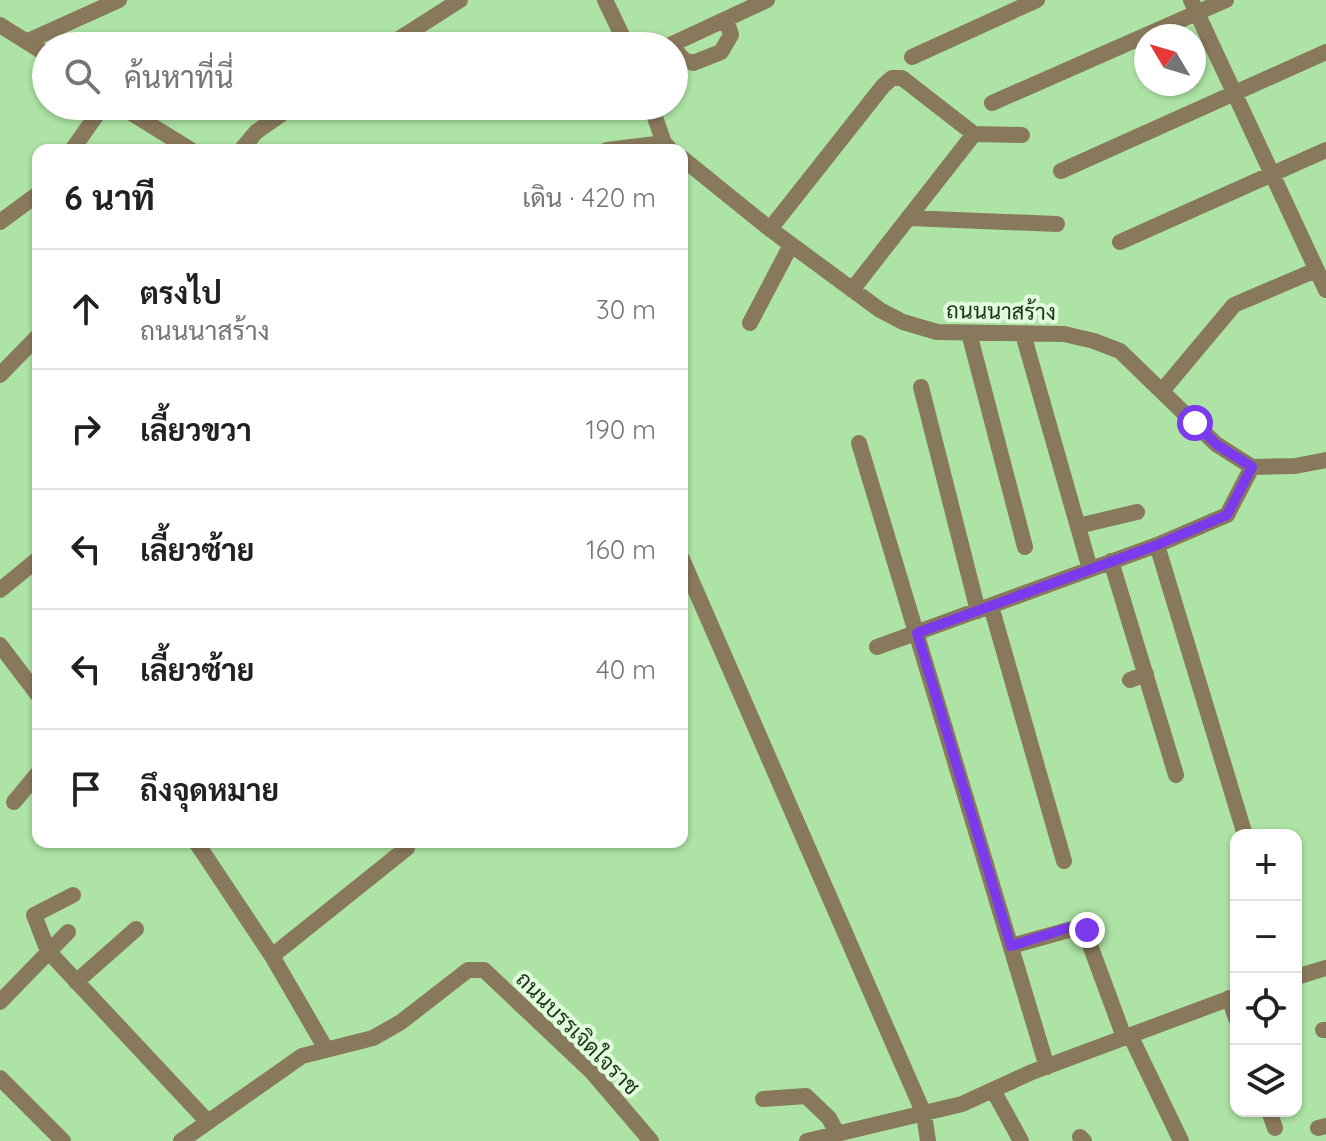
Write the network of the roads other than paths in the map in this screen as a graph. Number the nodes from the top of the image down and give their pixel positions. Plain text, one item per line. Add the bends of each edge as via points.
1 (119, 0) edge
2 (460, 0) edge
3 (605, 0) edge
4 (767, 0) edge
5 (1037, 0) edge
6 (1226, 0) edge
7 (1194, 6) edge
8 (726, 19) junction
9 (0, 25) edge
10 (48, 32) edge
11 (410, 32) edge
12 (620, 32) edge
13 (688, 38) edge
14 (32, 39) edge
15 (28, 41) junction
16 (32, 44) edge
17 (1326, 52) edge
18 (912, 57) dead end
19 (688, 61) edge
20 (1236, 92) junction
21 (992, 103) dead end
22 (93, 120) edge
23 (143, 120) edge
24 (273, 120) edge
25 (658, 120) edge
26 (974, 134) junction
27 (1022, 135) dead end
28 (76, 144) edge
29 (181, 144) edge
30 (246, 144) edge
31 (671, 144) edge
32 (1326, 150) edge
33 (688, 165) edge
34 (1061, 171) dead end
35 (1273, 173) junction
36 (32, 198) edge
37 (908, 218) junction
38 (0, 222) edge
39 (1057, 224) dead end
40 (770, 229) junction
41 (1120, 242) dead end
42 (791, 245) junction
43 (1316, 270) junction
44 (852, 290) junction
45 (1326, 290) edge
46 (750, 323) dead end
47 (969, 333) junction
48 (1023, 334) junction
49 (32, 342) edge
50 (0, 375) edge
51 (921, 387) dead end
52 (1162, 391) junction
53 (859, 443) dead end
54 (1326, 460) edge
55 (1252, 467) junction
56 (1137, 512) dead end
57 (1078, 526) junction
58 (1157, 545) junction
59 (1025, 547) dead end
60 (1111, 561) junction
61 (32, 564) edge
62 (1090, 569) junction
63 (688, 573) edge
64 (0, 590) edge
65 (984, 608) junction
66 (917, 633) junction
67 (0, 645) edge
68 (877, 647) dead end
69 (32, 687) edge
70 (1176, 775) dead end
71 (32, 780) edge
72 (14, 802) dead end
73 (1243, 829) edge
74 (200, 848) edge
75 (407, 848) dead end
76 (1064, 861) dead end
77 (73, 895) dead end
78 (136, 929) dead end
79 (68, 932) dead end
80 (1011, 946) junction
81 (48, 951) junction
82 (272, 956) junction
83 (1326, 968) edge
84 (1302, 975) edge
85 (76, 982) junction
86 (2, 996) edge
87 (1230, 998) edge
88 (1127, 1036) junction
89 (326, 1049) junction
90 (1047, 1067) junction
91 (2, 1083) edge
92 (993, 1090) junction
93 (763, 1099) dead end
94 (924, 1114) junction
95 (1271, 1117) edge
96 (208, 1122) junction
97 (1275, 1128) dead end
98 (837, 1133) junction
99 (641, 1138) edge
100 (63, 1141) edge
101 (183, 1141) edge
102 (807, 1141) edge
103 (928, 1141) edge
104 (1021, 1141) edge
105 (1181, 1141) edge

1 - 10 street
2 - 11 street
3 - 12 street
4 - 8 street
5 - 18 street
6 - 7 street
7 - 20 street
7 - 21 street
8 - 13 street
8 - 19 street via 731,35 721,52
9 - 15 street
14 - 15 street
15 - 16 street
17 - 20 street
20 - 34 street
20 - 35 street
22 - 28 street
23 - 29 street
24 - 30 street
25 - 31 street
26 - 27 street
26 - 37 street
26 - 40 street via 902,78 892,78
32 - 35 street
33 - 40 street, ถนนนาสร้าง
35 - 41 street
35 - 43 street
36 - 38 street
37 - 39 street
37 - 44 street
40 - 42 street, ถนนนาสร้าง
42 - 44 street, ถนนนาสร้าง
42 - 46 street
43 - 45 street
43 - 52 street via 1234,305
44 - 47 street, ถนนนาสร้าง via 903,322 937,332
47 - 48 street, ถนนนาสร้าง
47 - 59 street
48 - 52 street, ถนนนาสร้าง via 1064,334 1120,351
48 - 57 street
49 - 50 street
51 - 65 street
52 - 55 street, ถนนนาสร้าง via 1216,444
53 - 66 street
54 - 55 street
55 - 58 street via 1227,515
56 - 57 street
57 - 62 street
58 - 60 street
58 - 73 street
60 - 62 street
60 - 70 street via 1138,677
61 - 64 street
62 - 65 street
63 - 94 street
65 - 66 street
65 - 76 street
66 - 68 street
66 - 80 street
67 - 69 street
71 - 72 street
74 - 82 street
75 - 82 street
77 - 81 street via 34,915
78 - 85 street
79 - 81 street
80 - 88 street via 1083,926
80 - 90 street
81 - 85 street
81 - 86 street
82 - 89 street
83 - 84 street
85 - 96 street
87 - 88 street
88 - 90 street
88 - 105 street
89 - 96 street, ถนนบรรเจิดใจราช via 293,1062
89 - 99 street, ถนนบรรเจิดใจราช via 373,1038 468,970 484,970 592,1072
90 - 92 street
91 - 100 street
92 - 94 street
92 - 104 street
93 - 98 street via 806,1096
94 - 98 street
94 - 103 street
95 - 97 street
96 - 101 street, ถนนบรรเจิดใจราช
98 - 102 street

